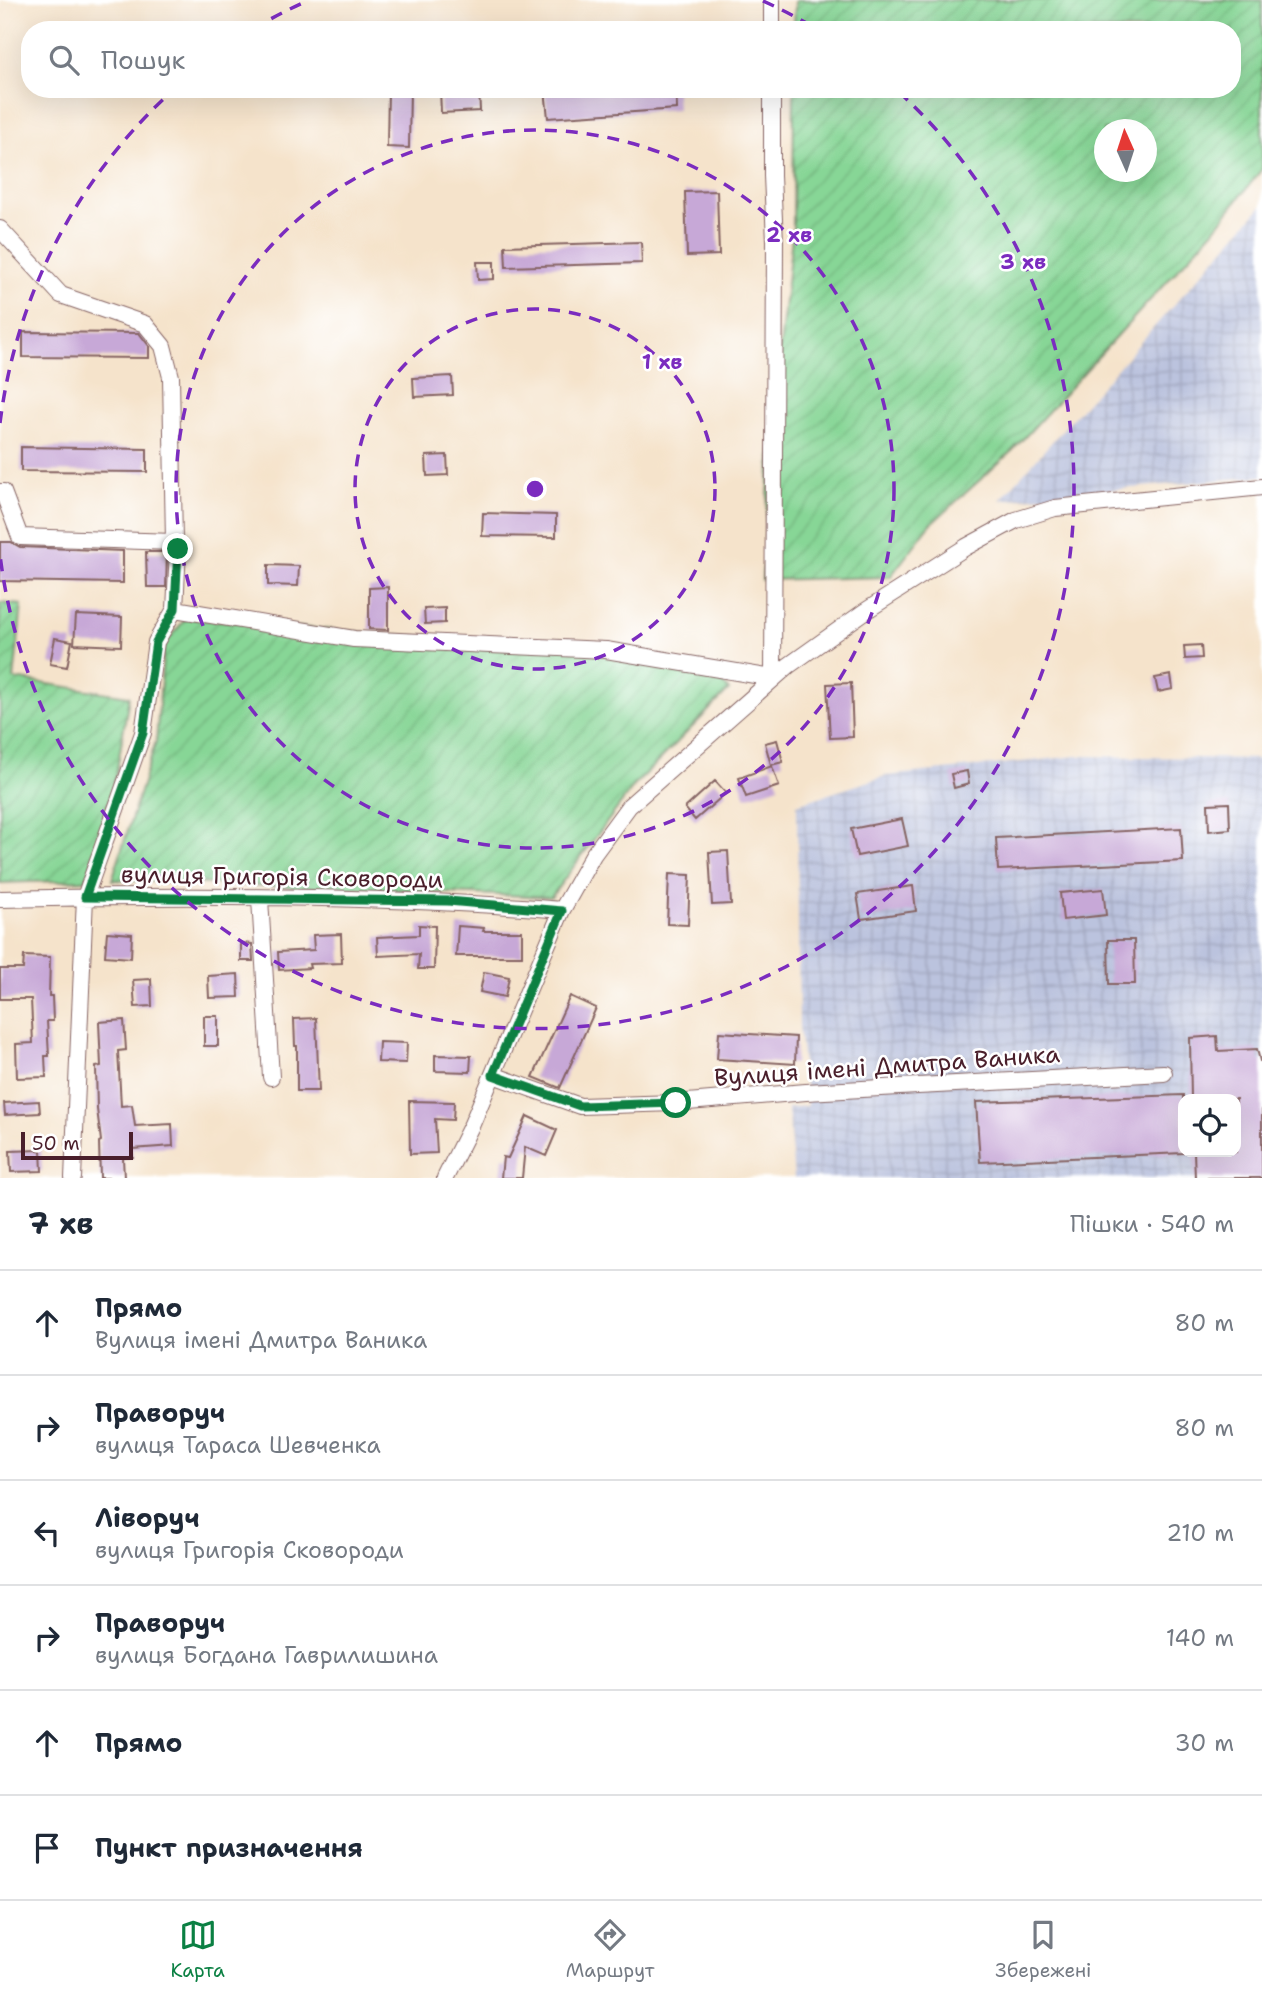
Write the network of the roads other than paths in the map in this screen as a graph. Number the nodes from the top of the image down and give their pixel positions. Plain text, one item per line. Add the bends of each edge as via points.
1 (772, 0) edge
2 (772, 21) edge
3 (772, 98) edge
4 (0, 229) edge
5 (1262, 487) edge
6 (0, 492) edge
7 (174, 542) junction
8 (175, 609) junction
9 (85, 897) junction
10 (0, 899) edge
11 (260, 899) junction
12 (562, 911) junction
13 (1164, 1073) dead end
14 (493, 1075) junction
15 (271, 1077) dead end
16 (73, 1178) edge
17 (445, 1178) edge

1 - 2 street
3 - 8 street via 774,677 606,650 354,639
4 - 7 street via 61,295 145,324 163,346 171,377
5 - 12 street via 1055,508 1016,520 966,547 788,666 685,755 629,806 593,855
6 - 7 street via 20,537
7 - 8 street via 178,549
8 - 9 street via 156,642 143,733
9 - 10 street, вулиця Григорія Сковороди
9 - 11 street, вулиця Григорія Сковороди
9 - 16 street
11 - 12 street, вулиця Григорія Сковороди via 448,901
11 - 15 street
12 - 14 street
13 - 14 street, Вулиця імені Дмитра Ваника via 580,1106
14 - 17 street

